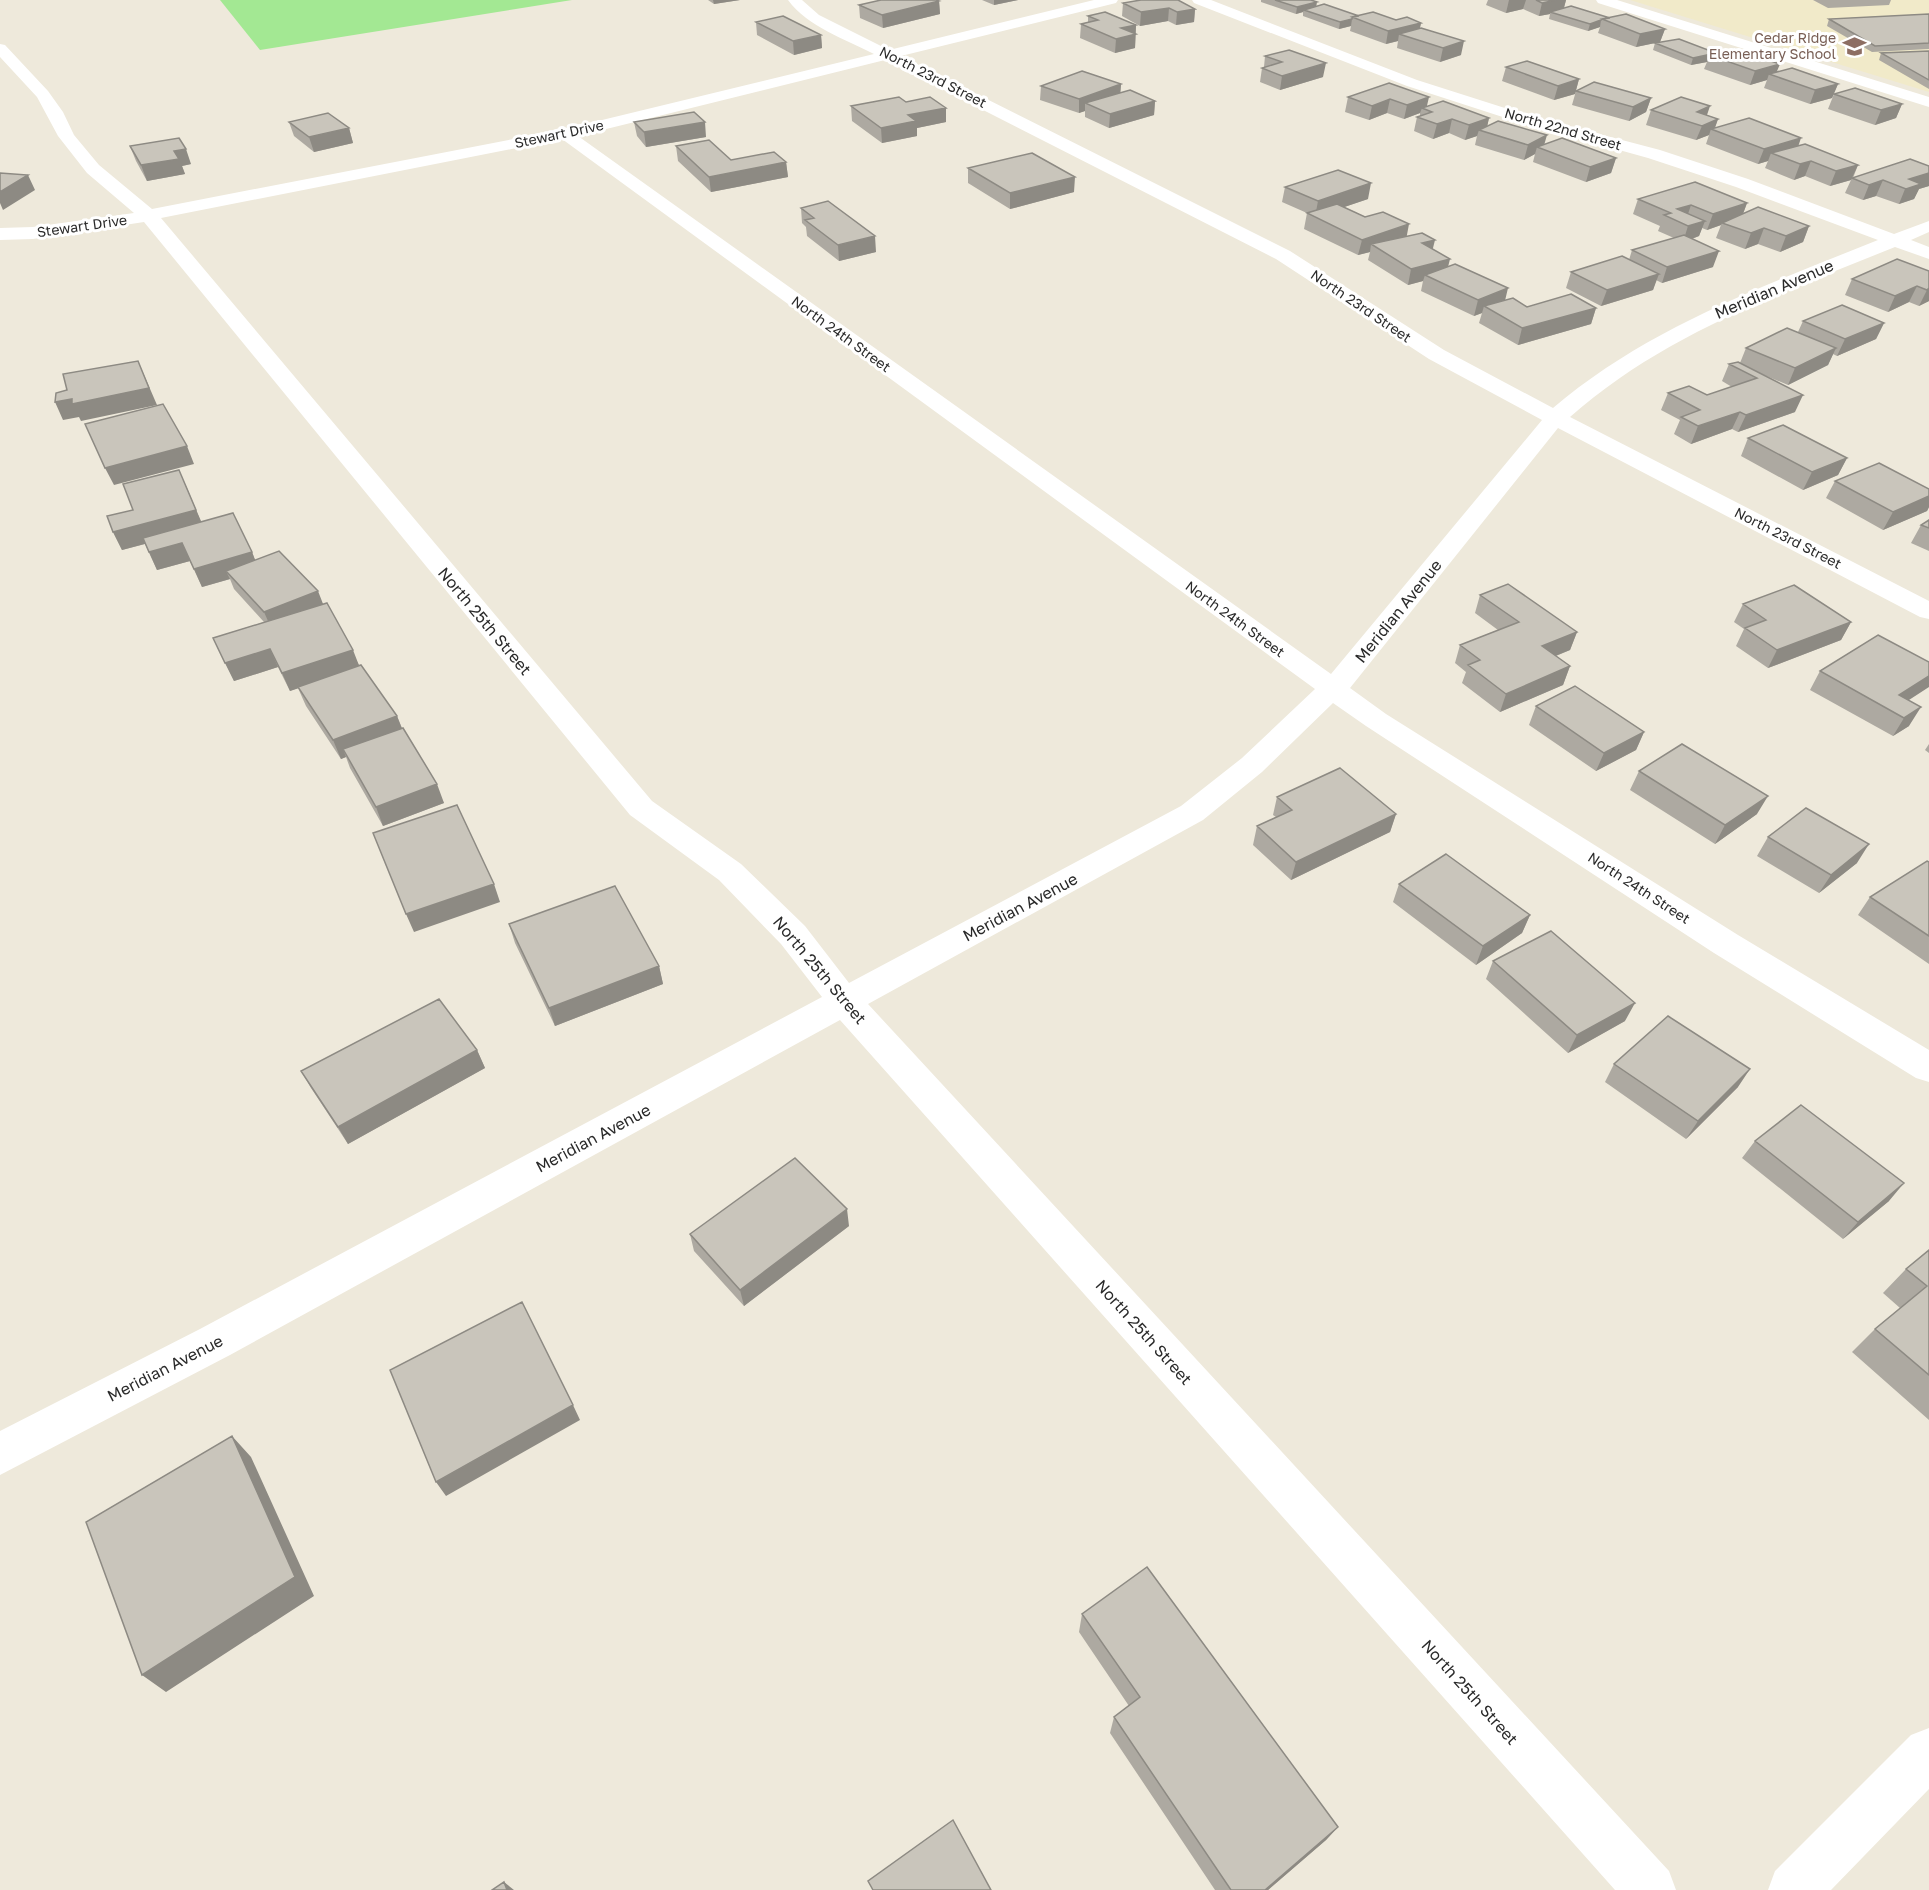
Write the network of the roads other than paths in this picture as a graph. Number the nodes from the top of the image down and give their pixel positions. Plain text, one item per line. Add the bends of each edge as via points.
1 (795, 0) edge
2 (1111, 0) edge
3 (1199, 0) edge
4 (1603, 0) edge
5 (0, 48) edge
6 (890, 54) junction
7 (1929, 102) edge
8 (565, 134) junction
9 (149, 216) junction
10 (1929, 225) edge
11 (0, 234) edge
12 (1893, 240) junction
13 (1929, 253) edge
14 (1555, 418) junction
15 (1929, 611) edge
16 (1333, 690) junction
17 (845, 1002) junction
18 (1929, 1068) edge
19 (0, 1454) edge
20 (1929, 1753) edge
21 (1650, 1890) edge
22 (1794, 1890) edge

1 - 6 street, North 23rd Street via 814,18
2 - 6 street, Stewart Drive
3 - 12 street, North 22nd Street via 1422,86 1676,161
4 - 7 street
5 - 9 street, North 25th Street via 43,94 66,136 93,170
6 - 8 street, Stewart Drive
6 - 14 street, North 23rd Street via 1283,255 1406,337
8 - 9 street, Stewart Drive
8 - 16 street, North 24th Street
9 - 11 street, Stewart Drive via 71,229
9 - 17 street, North 25th Street via 641,808 730,872 793,934
10 - 12 street, Meridian Avenue
12 - 13 street, North 22nd Street
12 - 14 street, Meridian Avenue via 1726,308 1668,338 1593,385
14 - 15 street, North 23rd Street
14 - 16 street, Meridian Avenue
16 - 17 street, Meridian Avenue via 1252,765 1192,813
16 - 18 street, North 24th Street via 1725,944
17 - 19 street, Meridian Avenue
17 - 21 street, North 25th Street
20 - 22 street

